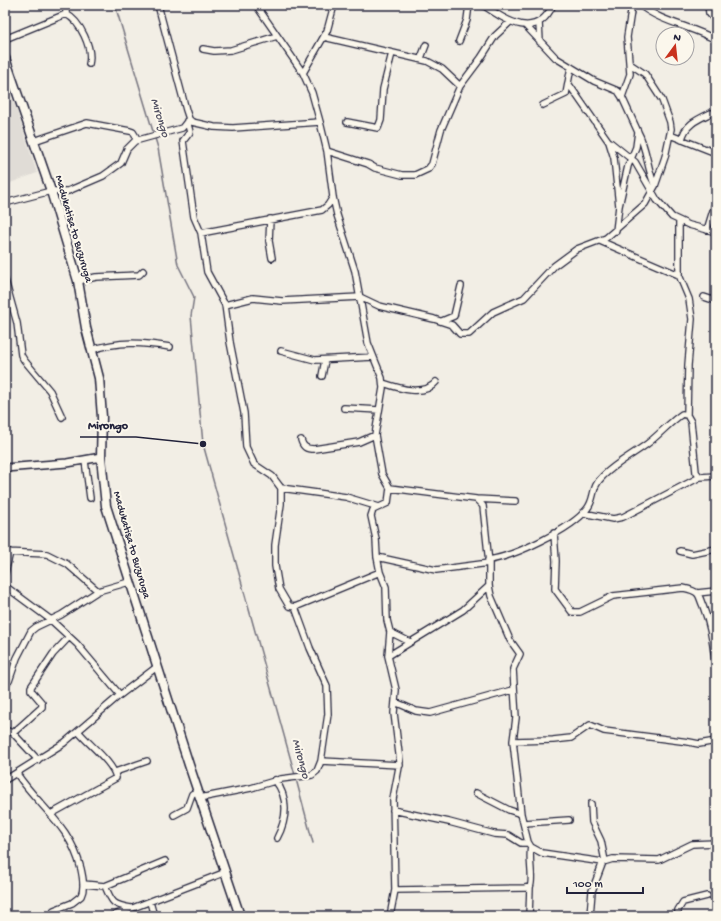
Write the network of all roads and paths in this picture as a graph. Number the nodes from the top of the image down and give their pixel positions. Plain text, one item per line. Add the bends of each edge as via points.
1 (66, 5) edge
2 (159, 5) edge
3 (256, 5) edge
4 (334, 5) edge
5 (469, 5) edge
6 (483, 5) edge
7 (553, 5) edge
8 (632, 5) edge
9 (640, 5) edge
10 (708, 5) edge
11 (66, 14) junction
12 (716, 21) edge
13 (510, 22) junction
14 (539, 22) junction
15 (526, 26) junction
16 (277, 36) junction
17 (324, 37) junction
18 (5, 39) edge
19 (716, 40) edge
20 (459, 41) dead end
21 (540, 42) junction
22 (426, 45) dead end
23 (203, 49) dead end
24 (392, 53) junction
25 (5, 58) edge
26 (420, 58) junction
27 (89, 64) dead end
28 (630, 64) junction
29 (571, 67) junction
30 (303, 73) junction
31 (568, 83) junction
32 (460, 86) junction
33 (622, 97) junction
34 (543, 105) dead end
35 (716, 115) edge
36 (188, 120) junction
37 (320, 122) junction
38 (347, 122) dead end
39 (638, 132) junction
40 (670, 135) junction
41 (682, 140) junction
42 (34, 141) junction
43 (135, 141) junction
44 (609, 142) junction
45 (327, 151) junction
46 (716, 153) edge
47 (631, 158) junction
48 (653, 188) junction
49 (51, 191) junction
50 (333, 196) junction
51 (716, 201) edge
52 (5, 203) edge
53 (620, 206) junction
54 (270, 219) junction
55 (679, 222) junction
56 (707, 230) junction
57 (616, 231) junction
58 (716, 232) edge
59 (201, 233) junction
60 (600, 241) junction
61 (272, 258) dead end
62 (143, 271) dead end
63 (679, 275) junction
64 (5, 280) edge
65 (78, 281) junction
66 (461, 286) dead end
67 (360, 297) junction
68 (704, 297) dead end
69 (716, 301) edge
70 (225, 305) junction
71 (441, 321) junction
72 (170, 347) dead end
73 (91, 350) junction
74 (281, 351) dead end
75 (373, 357) junction
76 (325, 360) junction
77 (322, 376) dead end
78 (436, 382) dead end
79 (383, 383) junction
80 (344, 408) dead end
81 (379, 410) junction
82 (687, 415) junction
83 (62, 417) dead end
84 (374, 435) junction
85 (300, 440) dead end
86 (101, 457) junction
87 (85, 461) junction
88 (5, 468) edge
89 (716, 476) edge
90 (700, 477) junction
91 (280, 488) junction
92 (390, 488) junction
93 (90, 498) dead end
94 (476, 499) junction
95 (514, 501) dead end
96 (379, 507) junction
97 (583, 512) junction
98 (554, 533) junction
99 (716, 550) edge
100 (680, 551) dead end
101 (8, 552) edge
102 (377, 557) junction
103 (488, 561) junction
104 (380, 572) junction
105 (5, 573) edge
106 (129, 582) junction
107 (5, 586) edge
108 (489, 586) junction
109 (98, 591) junction
110 (716, 591) edge
111 (697, 593) junction
112 (295, 607) junction
113 (51, 620) junction
114 (390, 632) junction
115 (69, 637) junction
116 (410, 642) junction
117 (388, 656) junction
118 (158, 666) junction
119 (716, 667) edge
120 (8, 681) dead end
121 (513, 690) junction
122 (120, 695) junction
123 (395, 702) junction
124 (5, 730) edge
125 (78, 731) junction
126 (13, 733) junction
127 (513, 741) junction
128 (716, 741) edge
129 (38, 760) junction
130 (321, 760) junction
131 (147, 761) dead end
132 (400, 765) junction
133 (115, 772) junction
134 (17, 774) junction
135 (5, 780) edge
136 (276, 780) junction
137 (476, 793) dead end
138 (199, 795) junction
139 (591, 804) dead end
140 (393, 810) junction
141 (51, 814) junction
142 (521, 814) junction
143 (174, 815) dead end
144 (569, 820) dead end
145 (524, 823) junction
146 (277, 838) dead end
147 (716, 843) edge
148 (530, 845) junction
149 (165, 861) dead end
150 (604, 861) junction
151 (226, 872) junction
152 (83, 884) junction
153 (105, 886) junction
154 (530, 887) junction
155 (395, 890) junction
156 (707, 896) dead end
157 (150, 902) junction
158 (132, 908) junction
159 (54, 910) dead end
160 (112, 916) edge
161 (154, 916) edge
162 (240, 916) edge
163 (390, 916) edge
164 (529, 916) edge
165 (590, 916) edge
166 (678, 916) edge

1 - 11 street
2 - 36 street
3 - 16 street
4 - 17 street
5 - 20 street
6 - 13 street
7 - 14 street via 545,19
8 - 28 street via 626,37
9 - 19 street via 654,14
10 - 12 street via 709,13
11 - 18 street
11 - 27 street via 74,21 86,40
13 - 15 street
13 - 32 street via 495,36
14 - 15 street
14 - 21 street
15 - 21 street
16 - 23 street via 231,50
16 - 30 street
17 - 24 street
17 - 30 street
21 - 29 street via 556,58
22 - 26 street
24 - 26 street
24 - 38 street via 383,89 378,128
25 - 42 main road, Madukatisa to Buzuruga
26 - 32 street via 442,69
28 - 33 street via 629,81
28 - 40 street via 645,74 662,100 670,122
29 - 31 street
29 - 33 street via 594,81 618,90
30 - 37 street
31 - 34 street via 566,94
31 - 44 street
32 - 45 street via 441,130 432,164 422,173 402,175
33 - 39 street
35 - 41 street via 711,113 691,124
36 - 37 street via 196,124 233,128
36 - 43 street via 182,128
36 - 59 street via 190,132 183,141 194,217
37 - 45 street
39 - 47 street
39 - 48 street via 642,139
40 - 41 street
40 - 48 street
41 - 46 street
42 - 43 street via 90,123 133,132
42 - 49 main road, Madukatisa to Buzuruga
43 - 49 street via 126,149 117,167 103,176 68,191
44 - 47 street
44 - 53 street via 614,158
45 - 50 street
47 - 48 street
47 - 53 street
48 - 55 street via 672,217
48 - 57 street via 640,211
49 - 52 street
49 - 65 main road, Madukatisa to Buzuruga
50 - 54 street via 322,210
50 - 67 street
51 - 56 street
53 - 57 street
54 - 59 street
54 - 61 street via 269,241
55 - 56 street
55 - 63 street
56 - 58 street
57 - 60 street
59 - 70 street via 208,276
60 - 63 street
60 - 71 street via 577,249 554,266 524,298 493,312 469,334 460,334 452,325
62 - 65 street via 139,275
63 - 82 street via 689,299 692,318
64 - 83 street via 19,332 21,355 50,391
65 - 73 main road, Madukatisa to Buzuruga
66 - 71 street via 454,316
67 - 70 street via 282,301 253,298
67 - 71 street via 379,306
67 - 75 street
68 - 69 street
70 - 91 street via 244,413 247,452 254,464 272,476
72 - 73 street via 125,342
73 - 86 main road, Madukatisa to Buzuruga via 102,398
74 - 76 street via 308,360
75 - 76 street
75 - 79 street
76 - 77 street
78 - 79 street via 429,388 416,390
79 - 81 street
80 - 81 street
81 - 84 street
82 - 90 street via 691,422 696,472
82 - 97 street via 682,414 604,475 594,486 590,505
84 - 85 street via 359,442 314,449 303,446
84 - 92 street via 382,474
86 - 87 street
86 - 106 main road, Madukatisa to Buzuruga via 106,506
87 - 88 street
87 - 93 street
89 - 90 street
90 - 97 street via 623,517 613,519
91 - 96 street via 346,497
91 - 112 street via 281,504 274,555 276,572 279,590 288,606
92 - 94 street
92 - 96 street via 388,503
94 - 95 street
94 - 103 street via 483,506
96 - 102 street via 373,510 371,516
97 - 98 street
98 - 103 street via 509,555
98 - 111 street via 555,589 572,612 580,612 613,596 683,588
99 - 100 street via 692,554
101 - 105 street
101 - 109 street via 47,554 67,564
102 - 103 street via 436,570
102 - 104 street
103 - 108 street
104 - 112 street
104 - 114 street via 386,587
106 - 109 street
106 - 118 main road, Madukatisa to Buzuruga
107 - 113 street
108 - 116 street via 463,610
108 - 121 street via 510,640 519,651 513,669
109 - 113 street
110 - 111 street
111 - 119 street via 710,627
112 - 130 street via 327,686 328,714
113 - 115 street
113 - 120 street via 31,632
114 - 116 street
114 - 117 street
115 - 122 street
115 - 126 street via 53,654 31,687 42,707
116 - 117 street
117 - 123 street via 395,685
118 - 122 street
118 - 138 main road, Madukatisa to Buzuruga
121 - 123 street via 437,713 423,713
121 - 127 street via 516,718
122 - 125 street
123 - 132 street
124 - 126 street
125 - 129 street
125 - 133 street
126 - 129 street
127 - 128 street via 571,738 590,725 604,731 699,744
127 - 142 street
129 - 134 street
130 - 132 street
130 - 136 street via 312,775
131 - 133 street
132 - 140 street
133 - 141 street via 115,779
134 - 135 street
134 - 141 street
136 - 138 street via 251,788
136 - 146 street via 283,792 285,810 284,822
137 - 142 street
138 - 143 street via 192,794 187,808
138 - 151 main road, Madukatisa to Buzuruga
139 - 150 street via 592,822 601,841
140 - 148 street via 508,835
140 - 155 street
141 - 152 street via 75,849
142 - 145 street
144 - 145 street
145 - 148 street
147 - 150 street via 692,844 659,860
148 - 150 street via 542,853
148 - 154 street via 529,863 533,882
149 - 153 street
150 - 165 street via 592,891
151 - 157 street
151 - 162 main road, Madukatisa to Buzuruga
152 - 153 street
152 - 159 street via 79,900
153 - 158 street via 113,902
154 - 155 street
154 - 164 street
155 - 163 street
156 - 166 street via 682,902
157 - 158 street
157 - 161 street
158 - 160 street

